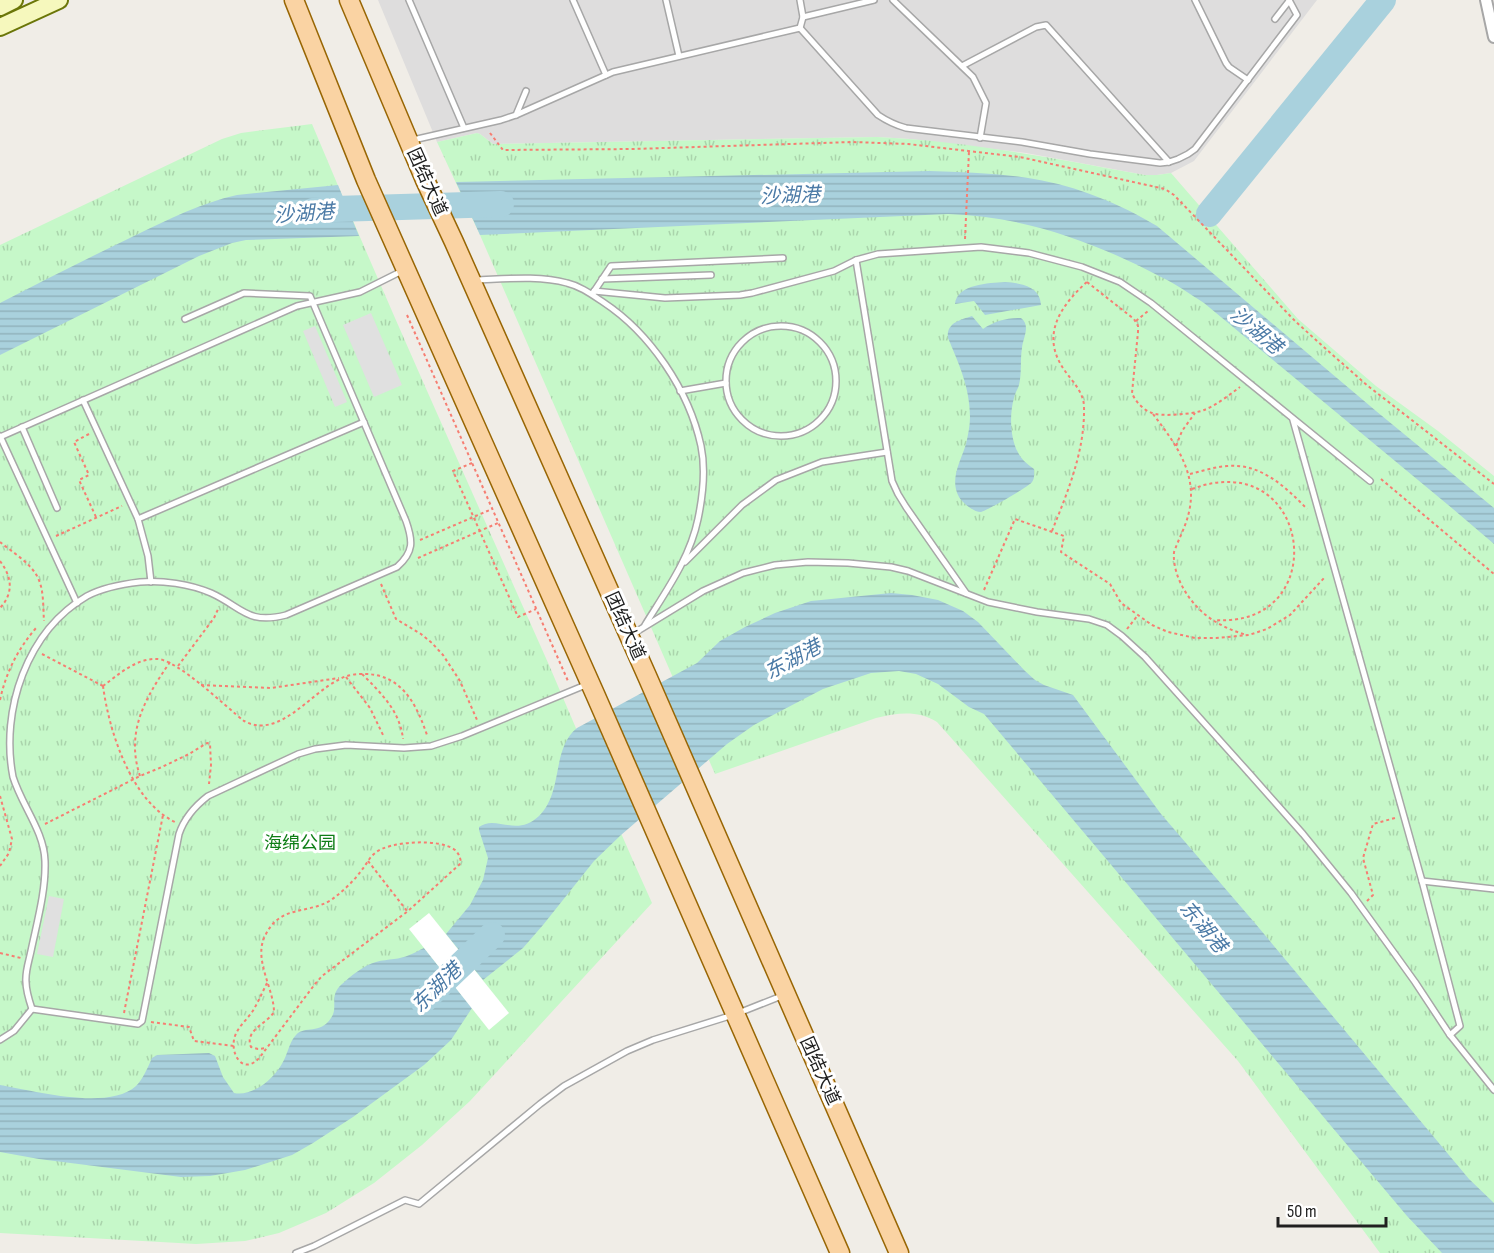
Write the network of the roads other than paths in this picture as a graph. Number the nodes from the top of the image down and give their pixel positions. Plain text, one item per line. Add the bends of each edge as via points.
1 (14, 0) edge
2 (59, 0) edge
3 (294, 0) edge
4 (349, 0) edge
5 (409, 0) edge
6 (573, 0) edge
7 (666, 0) edge
8 (800, 0) edge
9 (874, 0) edge
10 (893, 0) edge
11 (1195, 0) edge
12 (1289, 0) edge
13 (1486, 0) edge
14 (0, 7) edge
15 (803, 16) junction
16 (1275, 20) dead end
17 (0, 27) edge
18 (800, 28) junction
19 (1494, 37) edge
20 (679, 56) junction
21 (962, 66) junction
22 (606, 75) junction
23 (1248, 80) junction
24 (526, 92) dead end
25 (516, 115) junction
26 (464, 128) junction
27 (980, 138) junction
28 (408, 141) junction
29 (1169, 162) junction
30 (783, 258) dead end
31 (856, 260) junction
32 (406, 269) junction
33 (711, 275) dead end
34 (602, 279) junction
35 (471, 280) junction
36 (593, 292) junction
37 (313, 302) junction
38 (185, 319) dead end
39 (726, 383) junction
40 (680, 392) junction
41 (84, 400) junction
42 (1293, 418) junction
43 (364, 422) junction
44 (22, 427) junction
45 (0, 436) edge
46 (887, 452) junction
47 (1370, 481) road end
48 (57, 508) dead end
49 (138, 519) junction
50 (681, 566) junction
51 (151, 582) junction
52 (967, 595) junction
53 (77, 603) junction
54 (636, 632) junction
55 (592, 689) junction
56 (1422, 881) junction
57 (1494, 889) edge
58 (786, 994) junction
59 (32, 1009) junction
60 (736, 1014) junction
61 (1450, 1035) junction
62 (0, 1040) edge
63 (1494, 1089) edge
64 (296, 1253) edge
65 (840, 1253) edge
66 (899, 1253) edge

1 - 14 street
2 - 17 street
3 - 32 main road
4 - 28 main road, 团结大道
5 - 26 lane
6 - 22 lane
7 - 20 lane
8 - 15 lane
9 - 15 lane
10 - 21 lane
11 - 23 lane via 1226,63
12 - 16 lane
12 - 23 lane via 1297,15
13 - 19 street
15 - 18 lane
18 - 20 lane
18 - 27 lane via 887,122
20 - 22 lane
21 - 27 lane via 973,77 986,103
21 - 29 lane via 1046,25
22 - 25 lane
23 - 29 lane via 1195,149
24 - 25 lane
25 - 26 lane
26 - 28 lane
27 - 29 lane via 1133,161
28 - 35 main road, 团结大道
30 - 34 lane via 610,266
31 - 36 lane via 834,271 740,295 665,298
31 - 42 lane via 878,254 981,247 1029,253 1097,272 1127,286 1154,306
31 - 46 lane
32 - 37 lane via 360,292
32 - 55 main road
33 - 34 lane
34 - 36 lane
35 - 36 lane via 554,280
35 - 54 main road, 团结大道
36 - 40 lane via 655,348
37 - 38 lane via 310,296 244,293
37 - 41 lane
37 - 43 lane
39 - 39 lane via 731,403 743,420 760,432 781,436 801,432 819,421 835,394 836,374 829,354 816,338 797,328 777,326 757,331 740,344 729,362
39 - 40 lane
40 - 50 lane via 695,424 703,463 698,520
41 - 44 lane
41 - 49 lane
42 - 47 lane
42 - 56 lane
43 - 49 lane
43 - 51 lane via 411,536 406,557 397,567 295,612 264,619 249,616 200,589
44 - 45 lane
44 - 48 lane
45 - 53 lane
46 - 50 lane via 822,462 776,480 742,505
46 - 52 lane via 898,494
49 - 51 lane
50 - 54 lane
51 - 53 lane via 97,591
52 - 54 lane via 891,567 818,562 775,565 743,573 703,591
52 - 61 lane via 1036,612 1097,620 1122,636 1303,834 1361,907
53 - 59 lane via 46,633 25,663 14,693 9,726 13,777 44,853 44,881 26,981
54 - 58 main road, 团结大道 via 647,676
55 - 59 lane via 572,691 431,746 346,745 315,749 208,796 196,806 179,834 142,1021 138,1024
55 - 60 main road
56 - 57 lane
56 - 61 lane via 1460,1026
58 - 60 lane
58 - 66 main road, 团结大道
59 - 62 lane via 14,1031
60 - 64 lane via 627,1051 564,1086 419,1204 405,1200
60 - 65 main road
61 - 63 lane

